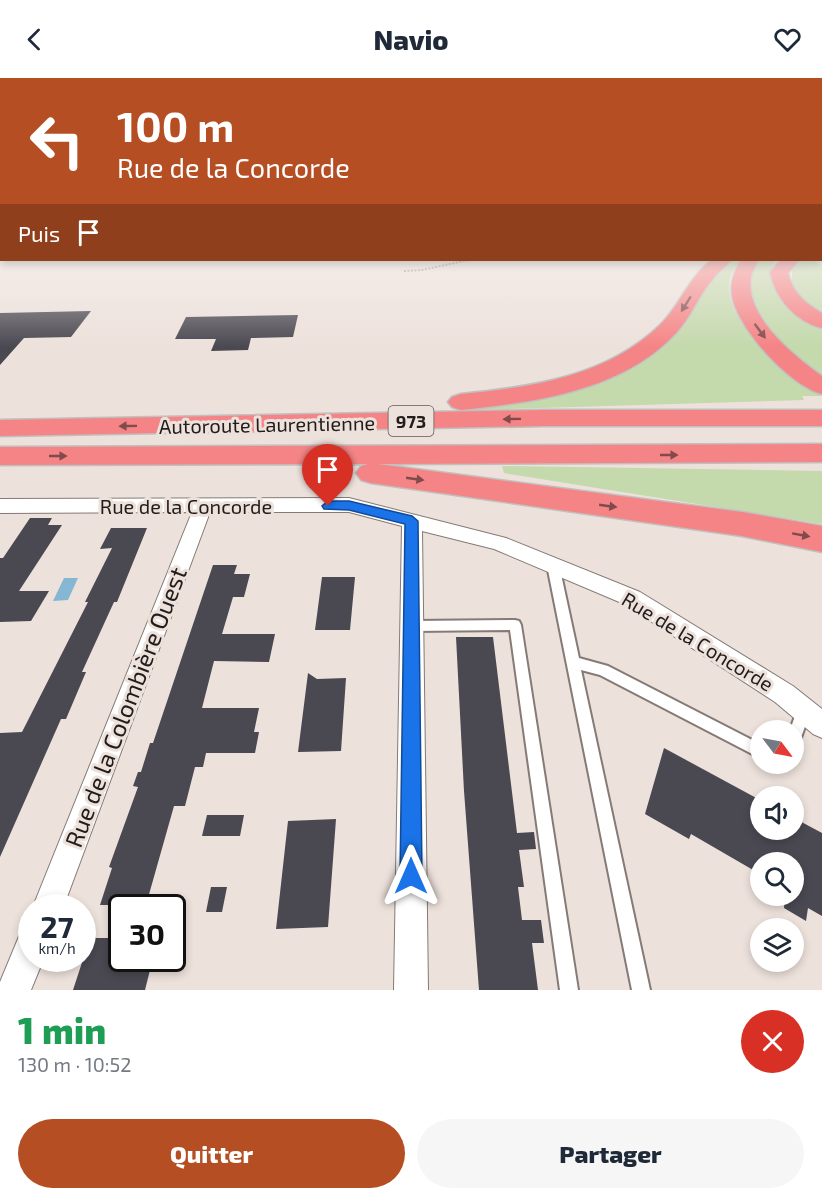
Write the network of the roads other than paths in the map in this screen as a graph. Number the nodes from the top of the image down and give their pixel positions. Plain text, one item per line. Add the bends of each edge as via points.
1 (720, 262) edge
2 (748, 262) edge
3 (789, 262) edge
4 (822, 322) edge
5 (822, 387) edge
6 (822, 407) edge
7 (543, 418) junction
8 (822, 418) edge
9 (209, 425) junction
10 (0, 428) edge
11 (822, 453) edge
12 (0, 456) edge
13 (253, 456) junction
14 (0, 506) edge
15 (203, 507) junction
16 (412, 521) junction
17 (822, 539) edge
18 (553, 565) junction
19 (412, 626) junction
20 (573, 662) junction
21 (804, 710) junction
22 (800, 720) edge
23 (822, 725) edge
24 (750, 746) edge
25 (52, 894) edge
26 (21, 972) edge
27 (14, 990) edge
28 (411, 990) edge
29 (569, 990) edge
30 (641, 990) edge

1 -> 9 highway via 702,277 673,324 659,338 627,362 598,374 555,387 476,400
2 -> 5 highway via 740,279 741,295 751,318 784,357
3 - 4 highway via 779,272 781,284 789,298
6 - 7 highway
7 - 8 highway, Autoroute Laurentienne / 973
7 -> 9 highway, Autoroute Laurentienne / 973
9 -> 10 highway, Autoroute Laurentienne / 973
13 -> 11 highway, Autoroute Laurentienne / 973
12 -> 13 highway, Autoroute Laurentienne / 973
13 -> 17 highway via 742,524
14 - 15 street, Rue de la Concorde
15 - 16 street, Rue de la Concorde via 349,505
15 - 25 street, Rue de la Colombière Ouest
16 - 18 street, Rue de la Concorde via 499,543
16 - 19 street
18 - 20 lane
18 - 21 street, Rue de la Concorde via 632,598
19 - 28 street
19 - 29 lane via 515,625
20 - 24 lane via 603,670
20 - 30 lane
21 - 22 lane
21 - 23 street, Rue de la Concorde
26 - 27 street

